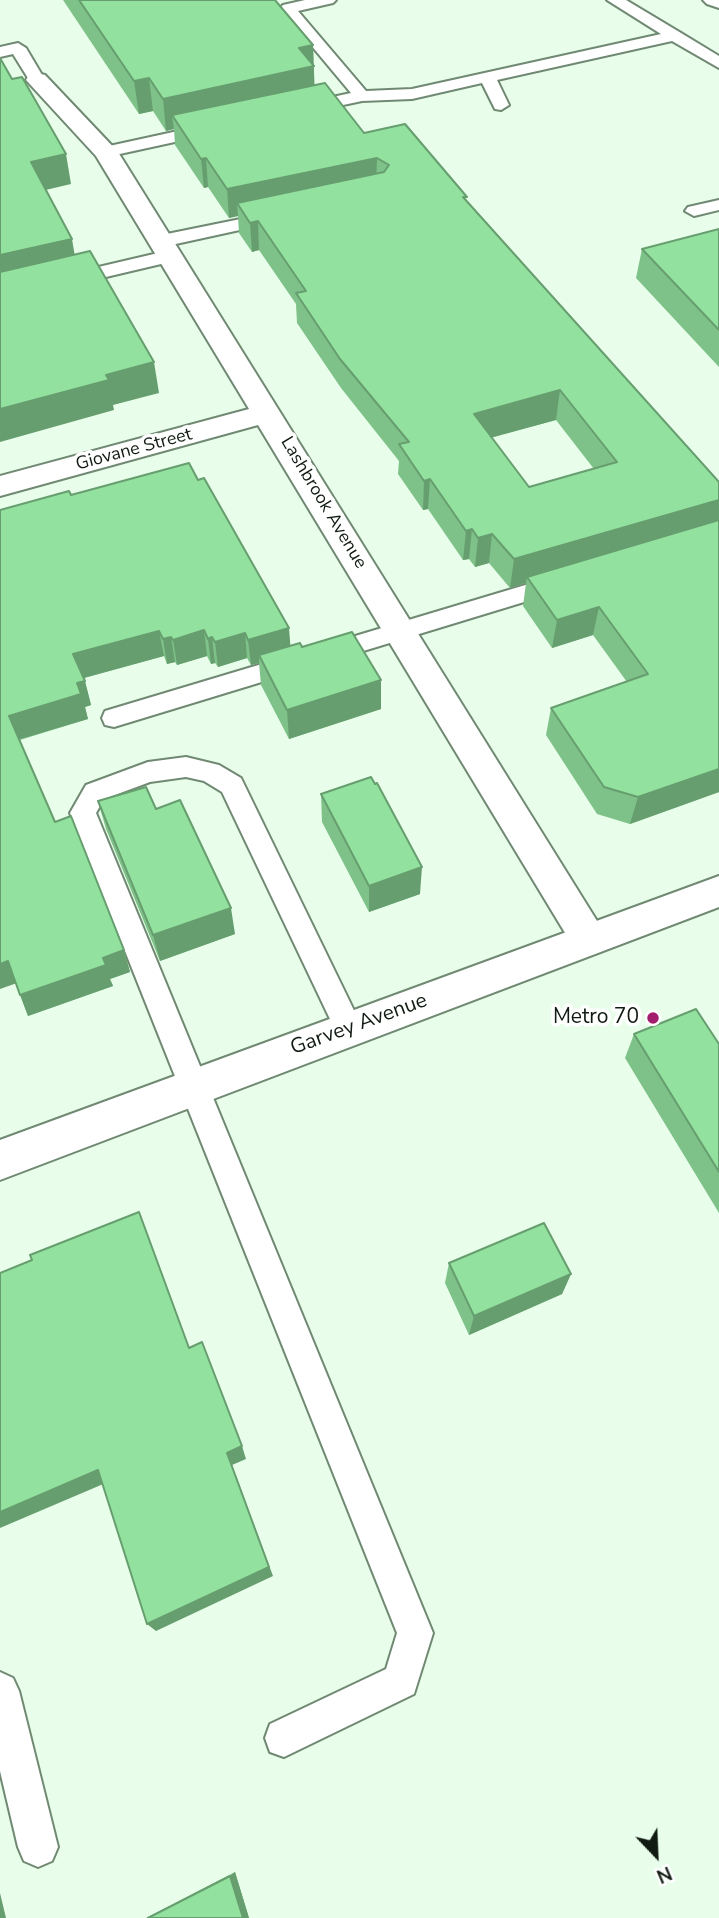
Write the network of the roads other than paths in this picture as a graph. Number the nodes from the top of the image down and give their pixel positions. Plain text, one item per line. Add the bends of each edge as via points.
1 (328, 0) edge
2 (615, 0) edge
3 (714, 0) edge
4 (719, 2) edge
5 (675, 36) junction
6 (0, 52) edge
7 (719, 63) edge
8 (487, 77) junction
9 (37, 80) joint
10 (362, 96) junction
11 (501, 105) dead end
12 (281, 114) edge
13 (227, 125) edge
14 (106, 152) junction
15 (719, 205) edge
16 (694, 211) dead end
17 (295, 212) edge
18 (167, 248) junction
19 (0, 296) edge
20 (268, 413) junction
21 (0, 486) edge
22 (586, 575) edge
23 (400, 630) junction
24 (114, 718) dead end
25 (719, 891) edge
26 (589, 940) junction
27 (349, 1029) junction
28 (192, 1088) junction
29 (0, 1160) edge
30 (0, 1691) edge
31 (284, 1738) dead end
32 (38, 1847) dead end

1 - 10 lane via 288,8
2 - 5 lane
3 - 4 street
5 - 7 lane
5 - 8 lane
6 - 9 lane via 18,48
8 - 10 lane via 412,94
8 - 11 lane
9 - 14 street, Lashbrook Avenue
10 - 12 lane
13 - 14 lane
14 - 18 street, Lashbrook Avenue
15 - 16 lane
17 - 18 lane
18 - 19 lane
18 - 20 street, Lashbrook Avenue
20 - 21 street, Giovane Street
20 - 23 street, Lashbrook Avenue
22 - 23 lane
23 - 24 lane
23 - 26 street, Lashbrook Avenue
25 - 26 street, Garvey Avenue
26 - 27 street, Garvey Avenue
27 - 28 street, Garvey Avenue
27 - 28 lane via 232,785 210,772 186,767 148,772 95,792 83,813
28 - 29 street, Garvey Avenue
28 - 31 lane via 415,1633 401,1681
30 - 32 lane

